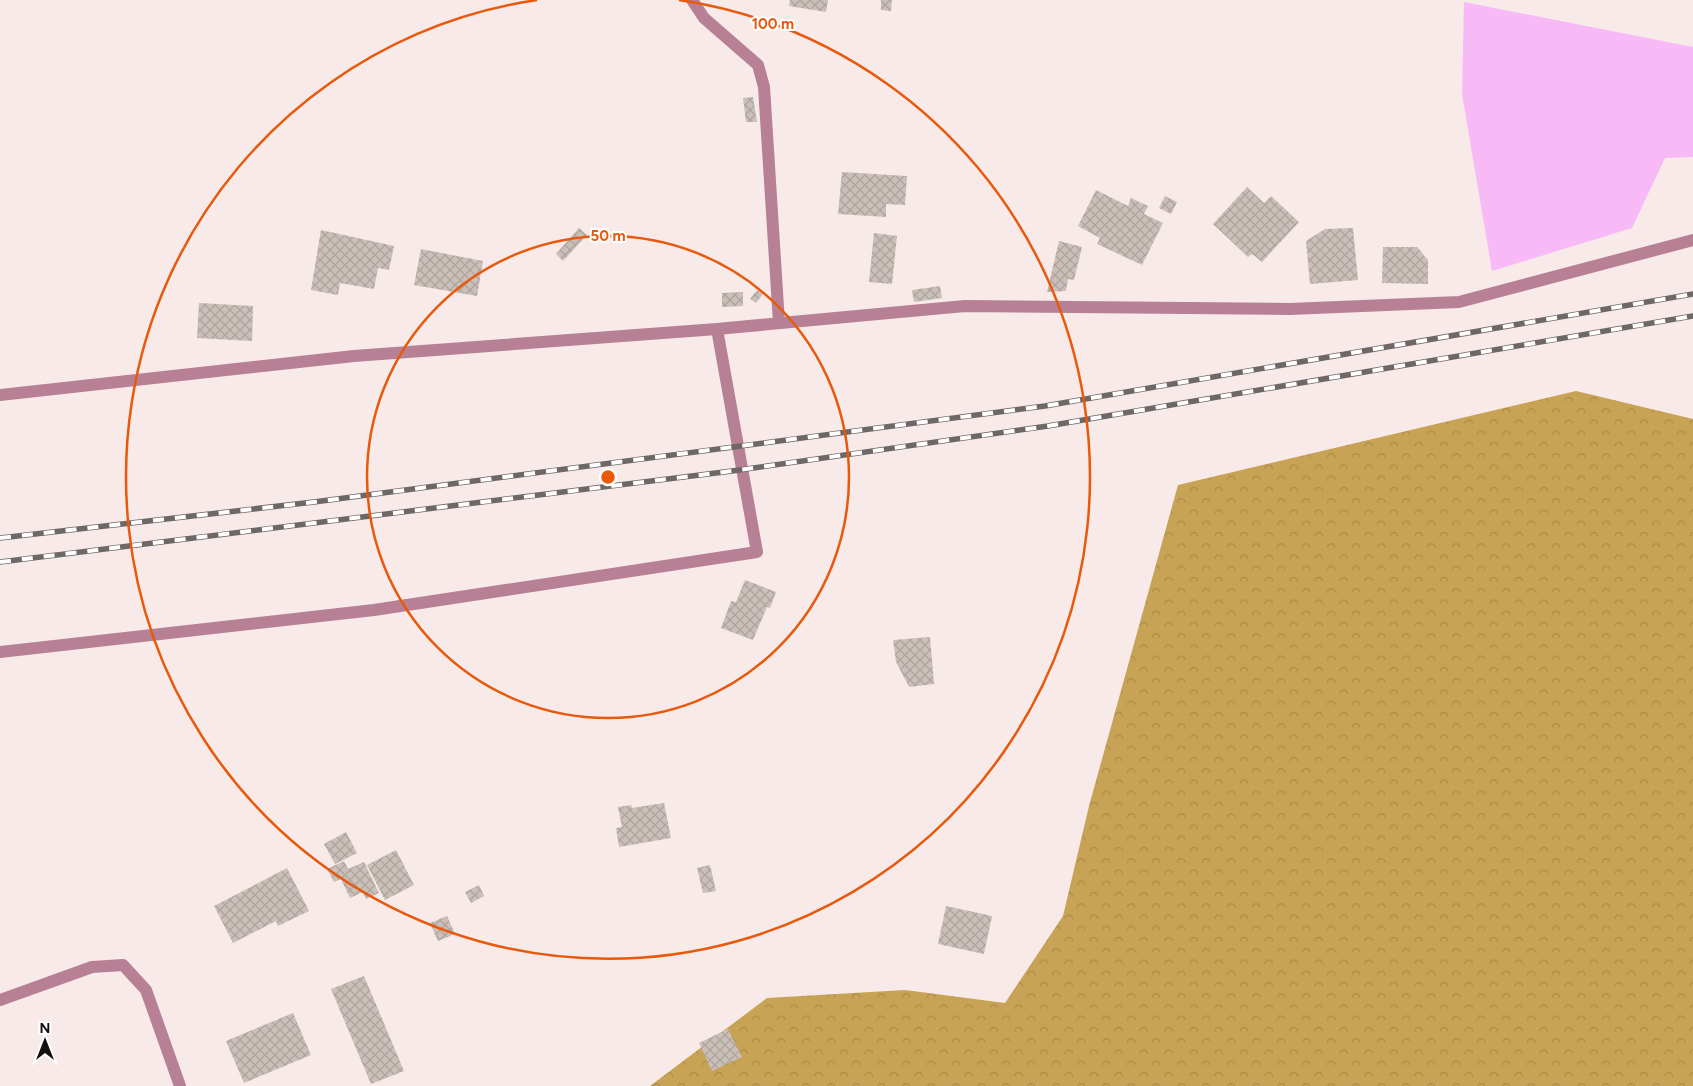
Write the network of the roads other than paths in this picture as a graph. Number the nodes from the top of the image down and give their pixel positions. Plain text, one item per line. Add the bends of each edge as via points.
1 (692, 0) edge
2 (1693, 240) edge
3 (779, 323) junction
4 (717, 329) junction
5 (0, 395) edge
6 (0, 652) edge
7 (0, 1000) edge
8 (180, 1086) edge

1 - 3 street via 704,18 758,65 764,87
2 - 3 street via 1459,302 1290,309 965,306
3 - 4 street
4 - 5 street via 354,356
4 - 6 street via 758,552 374,610
7 - 8 street via 92,967 123,965 146,990

